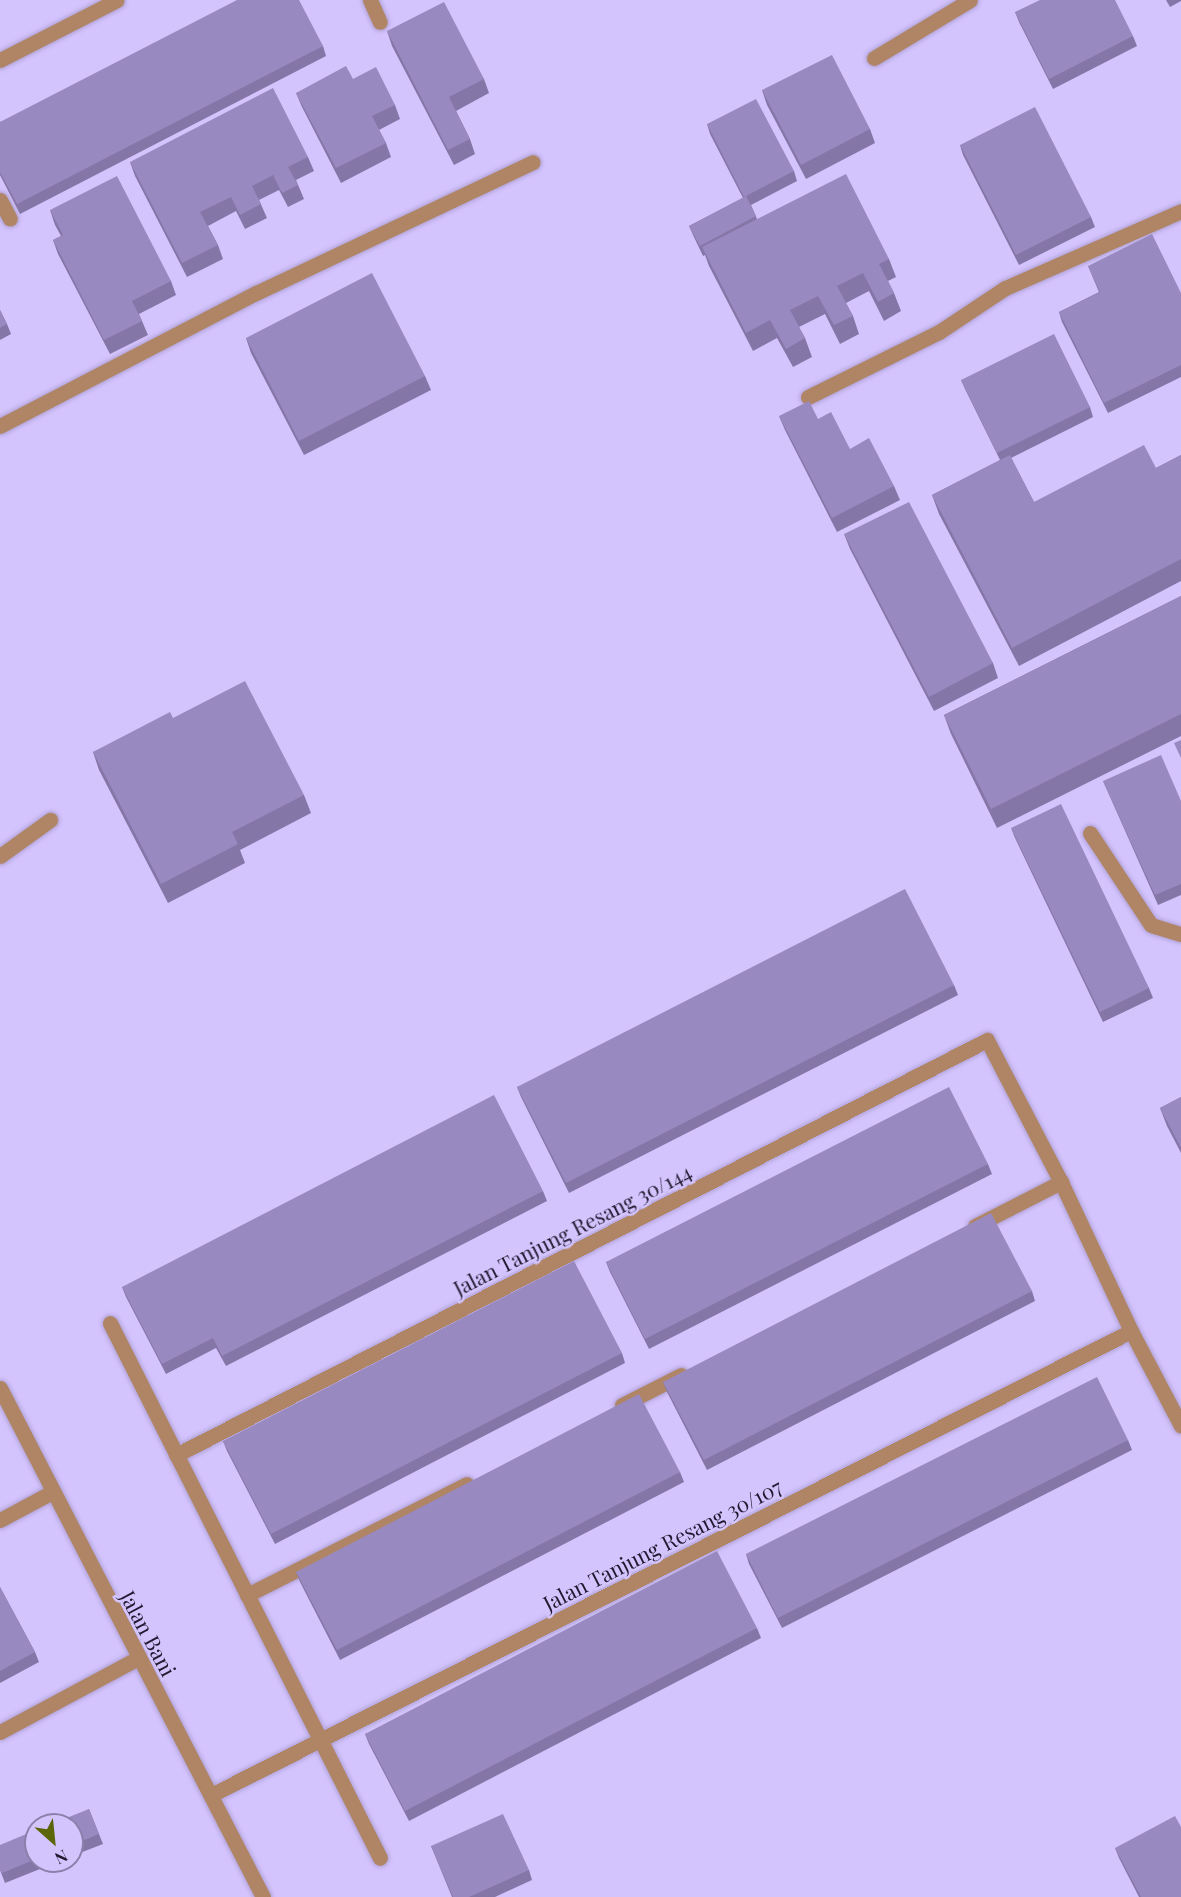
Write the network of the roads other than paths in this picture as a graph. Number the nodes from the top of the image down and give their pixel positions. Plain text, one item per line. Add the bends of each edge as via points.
1 (117, 0) edge
2 (370, 0) edge
3 (970, 0) edge
4 (380, 22) dead end
5 (874, 58) dead end
6 (0, 60) edge
7 (532, 162) dead end
8 (0, 200) edge
9 (1181, 211) edge
10 (10, 219) dead end
11 (808, 397) dead end
12 (0, 426) edge
13 (50, 820) dead end
14 (1090, 833) dead end
15 (0, 856) edge
16 (1181, 934) edge
17 (1061, 1182) junction
18 (966, 1231) edge
19 (110, 1323) dead end
20 (1131, 1331) junction
21 (691, 1370) edge
22 (0, 1388) edge
23 (607, 1413) edge
24 (1181, 1426) edge
25 (176, 1455) junction
26 (480, 1477) edge
27 (52, 1492) junction
28 (0, 1520) edge
29 (247, 1595) junction
30 (138, 1658) junction
31 (0, 1732) edge
32 (320, 1740) junction
33 (211, 1795) junction
34 (380, 1858) dead end
35 (263, 1897) edge

1 - 6 street
2 - 4 street
3 - 5 street
7 - 12 street via 256,293
8 - 10 street
9 - 11 street via 1005,288 939,332
13 - 15 street
14 - 16 street via 1151,925
17 - 18 street
17 - 20 street
17 - 25 street, Jalan Tanjung Resang 30/144 via 987,1040
19 - 25 street
20 - 24 street
20 - 32 street, Jalan Tanjung Resang 30/107
21 - 23 street
22 - 27 street, Jalan Bani
25 - 29 street
26 - 29 street
27 - 28 street
27 - 30 street, Jalan Bani
29 - 32 street
30 - 31 street
30 - 33 street, Jalan Bani
32 - 33 street, Jalan Tanjung Resang 30/107
32 - 34 street
33 - 35 street, Jalan Bani

